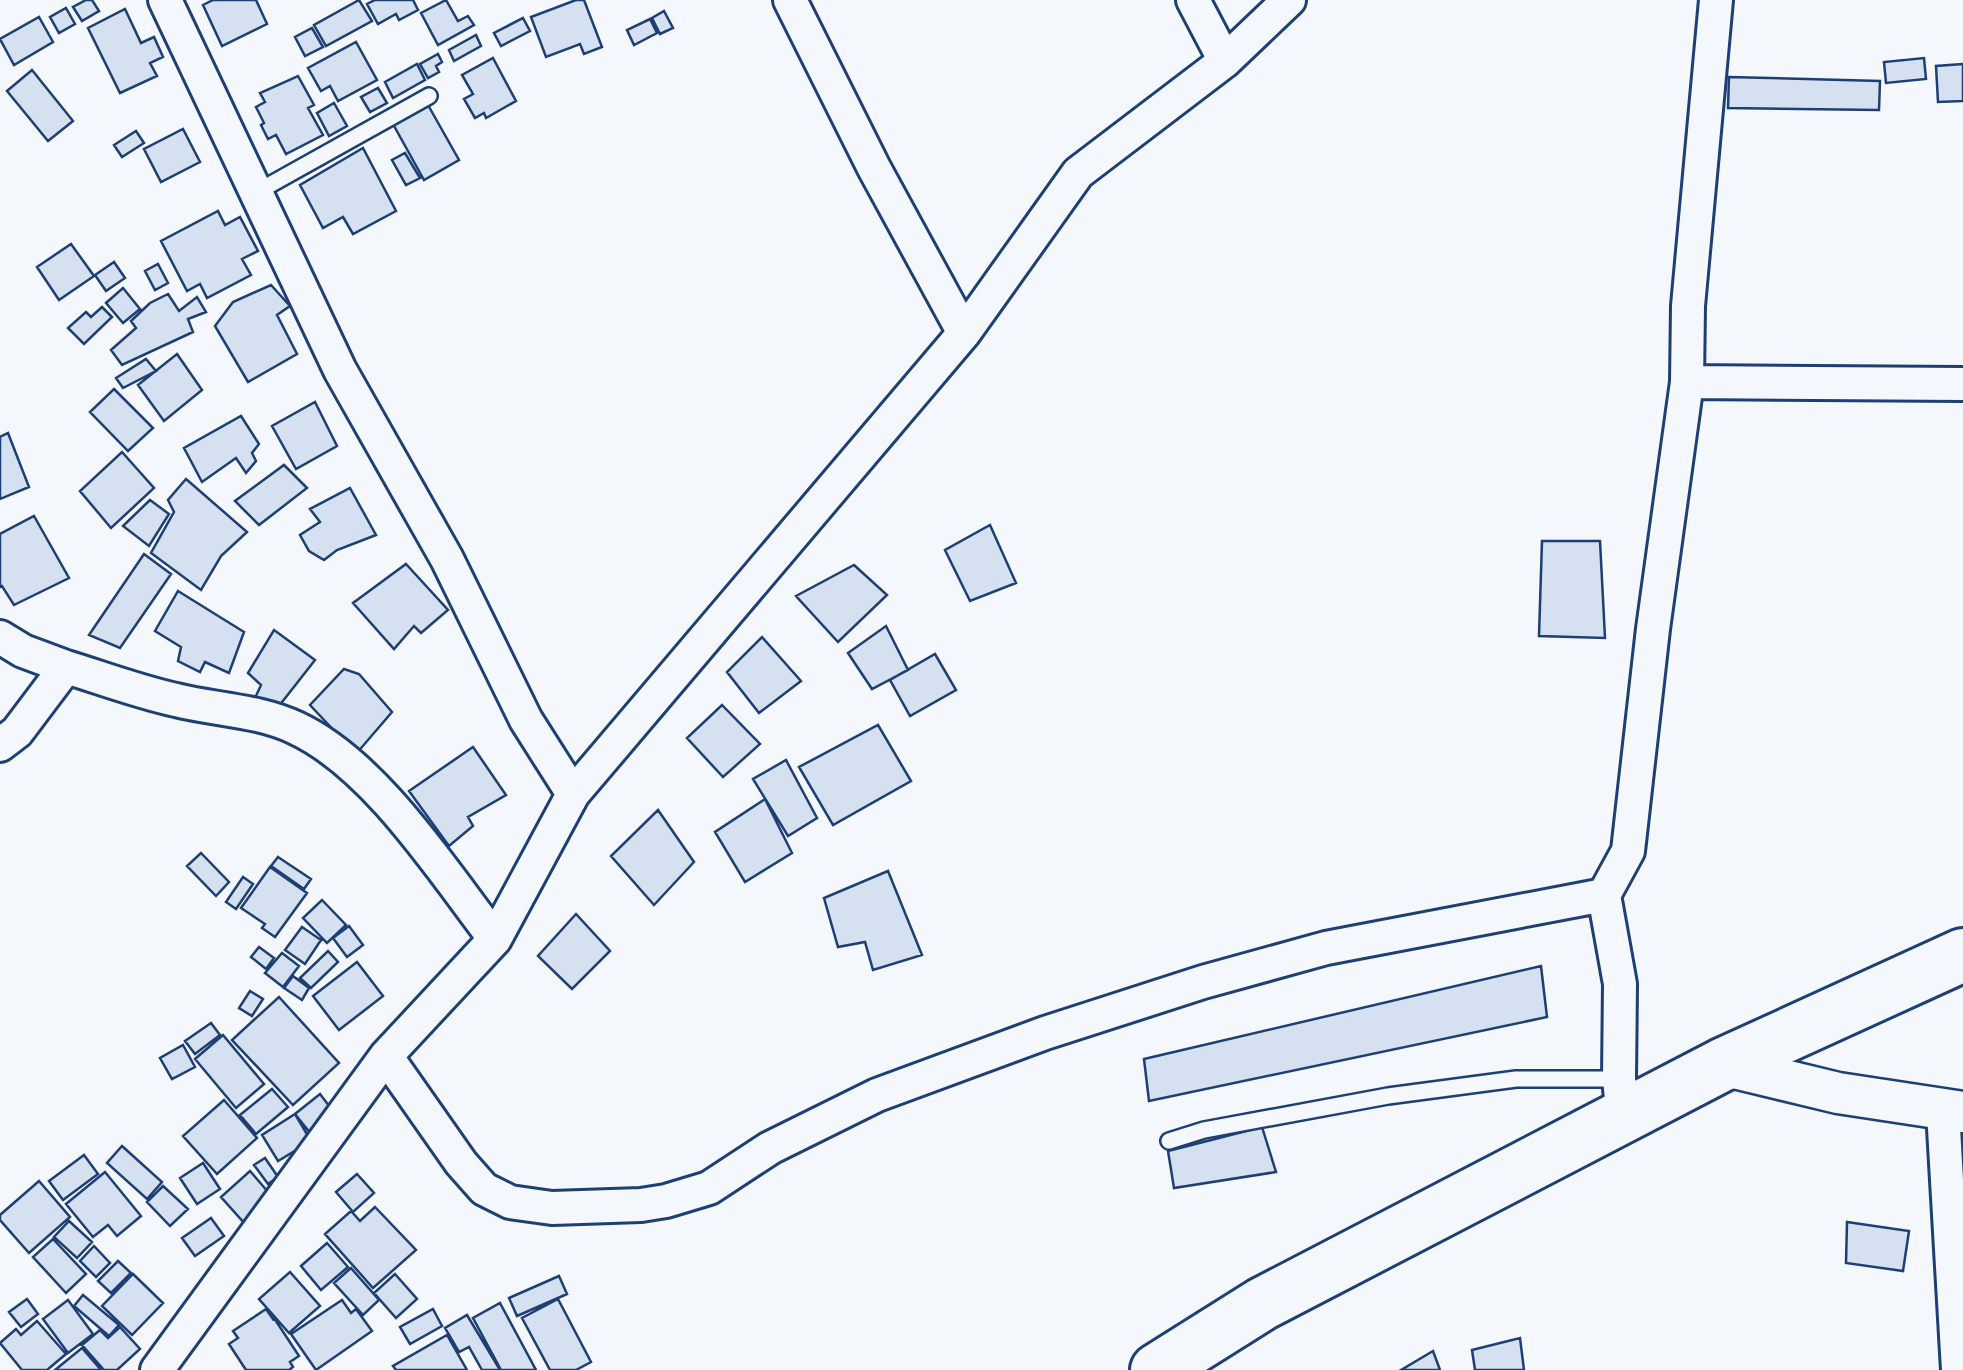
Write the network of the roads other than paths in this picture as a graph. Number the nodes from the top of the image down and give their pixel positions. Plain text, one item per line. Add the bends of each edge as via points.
1 (166, 0) edge
2 (790, 0) edge
3 (1193, 0) edge
4 (1289, 0) edge
5 (1716, 0) edge
6 (1226, 60) junction
7 (429, 96) dead end
8 (257, 192) junction
9 (964, 333) junction
10 (1686, 382) junction
11 (1963, 384) edge
12 (0, 637) edge
13 (66, 667) junction
14 (0, 745) edge
15 (573, 794) junction
16 (1604, 895) junction
17 (495, 939) junction
18 (1963, 954) edge
19 (386, 1056) junction
20 (1722, 1065) junction
21 (1621, 1098) junction
22 (1953, 1111) edge
23 (1169, 1140) dead end
24 (157, 1370) edge
25 (1156, 1370) edge
26 (1958, 1370) edge

1 - 8 street
2 - 9 street
3 - 6 street
4 - 6 street
5 - 10 street
6 - 9 street via 1078,173
7 - 8 lane
8 - 15 street via 340,370 447,559 526,720
9 - 15 street
10 - 11 street
10 - 16 street via 1628,851
12 - 13 street
13 - 14 street
13 - 17 street via 296,728 338,755 399,813
15 - 17 street
16 - 19 street via 1326,948 1185,987 876,1095 770,1148 709,1188 666,1202 552,1208 510,1202 484,1189
16 - 21 street via 1620,984
17 - 19 street
18 - 20 highway
19 - 24 street
20 - 21 highway
20 - 22 street
21 - 23 lane via 1516,1079 1388,1096
21 - 25 highway
22 - 26 street

